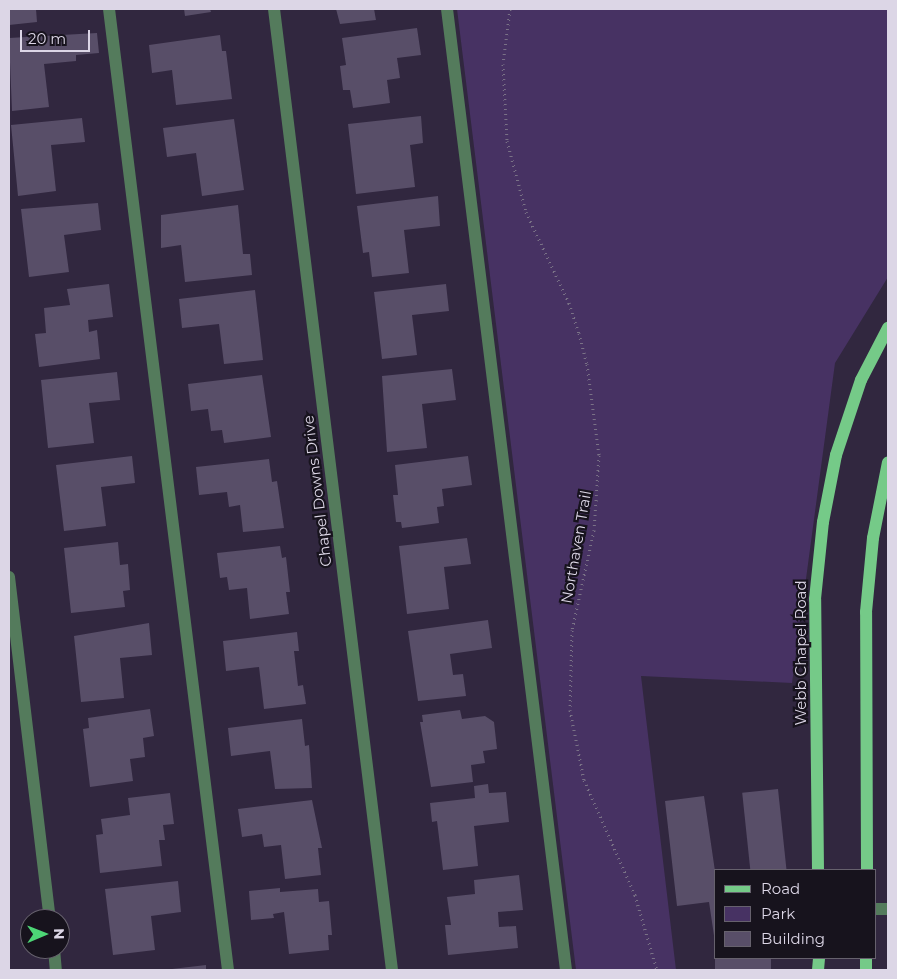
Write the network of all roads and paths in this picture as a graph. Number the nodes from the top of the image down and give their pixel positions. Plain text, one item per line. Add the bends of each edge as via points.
1 (109, 9) edge
2 (274, 9) edge
3 (448, 9) edge
4 (510, 9) edge
5 (888, 328) edge
6 (888, 462) edge
7 (9, 577) edge
8 (818, 869) edge
9 (867, 869) edge
10 (49, 909) edge
11 (228, 970) edge
12 (392, 970) edge
13 (566, 970) edge
14 (657, 970) edge

1 - 11 street
2 - 12 street, Chapel Downs Drive
3 - 13 street
4 - 14 path, Northaven Trail via 502,64 507,142 526,212 579,333 587,364 599,455 594,530 572,630 570,710 584,780 635,895
5 - 8 main road, Webb Chapel Road via 861,380 836,454 823,522 815,599
6 - 9 main road via 873,538 866,612
7 - 10 street

